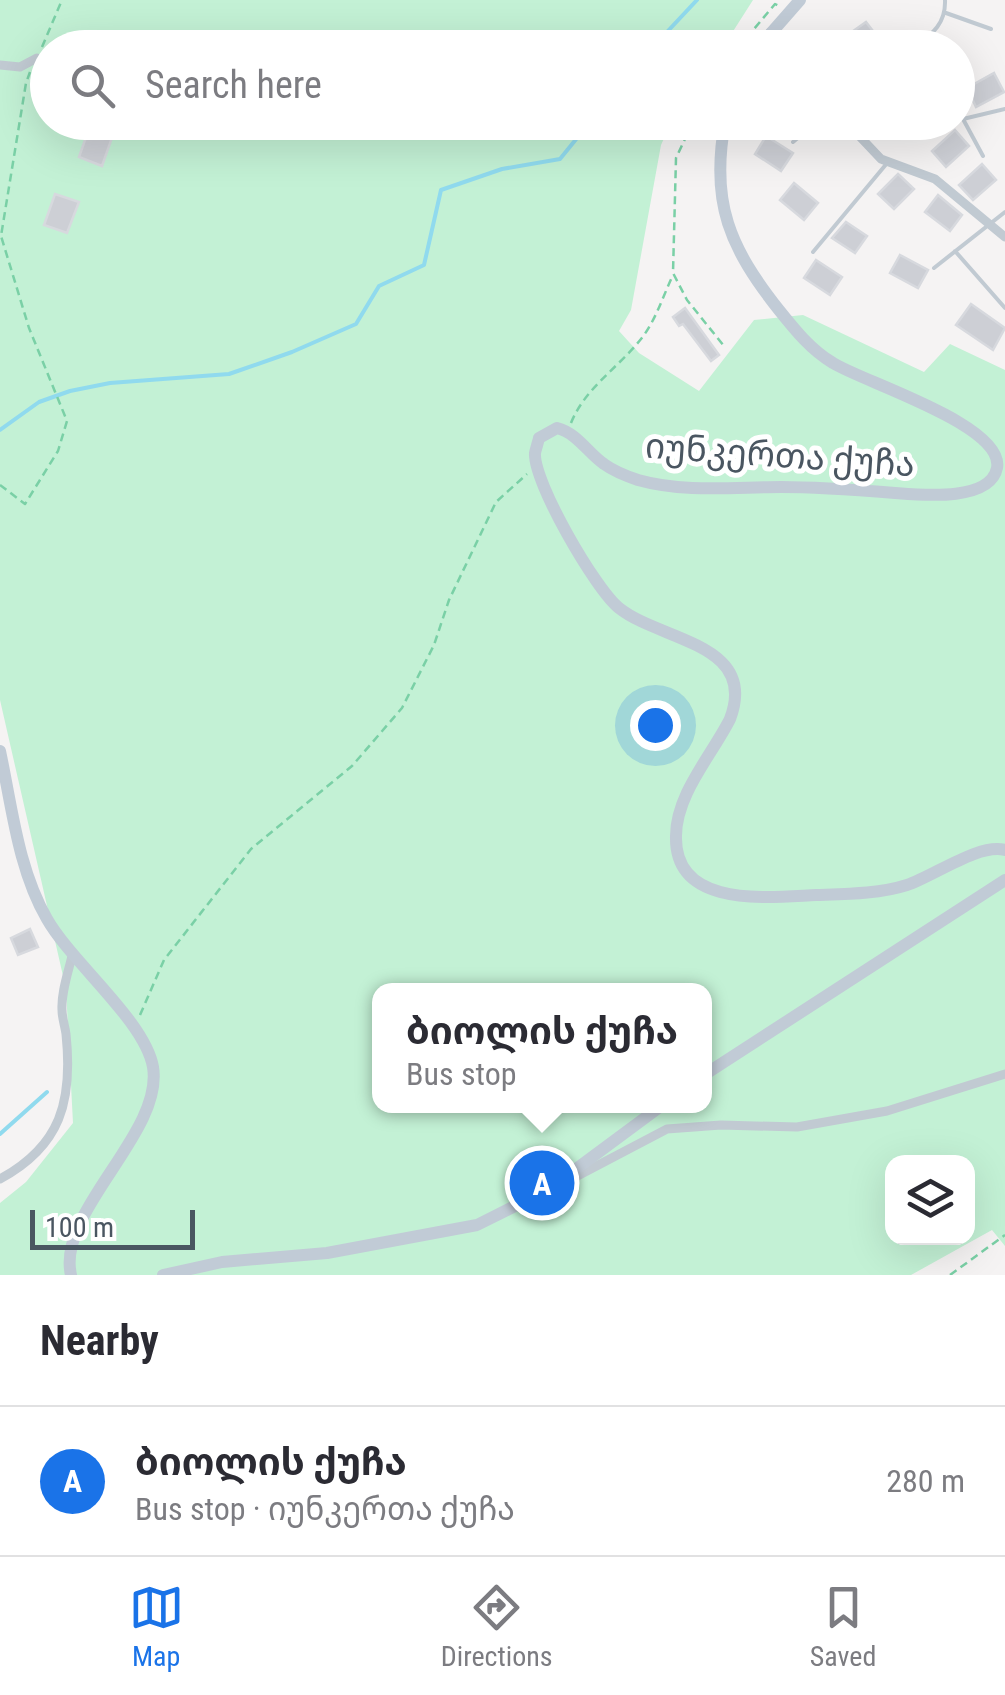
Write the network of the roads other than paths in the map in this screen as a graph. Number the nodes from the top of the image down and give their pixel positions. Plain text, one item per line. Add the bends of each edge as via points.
1 (800, 0) edge
2 (945, 0) edge
3 (946, 13) junction
4 (991, 29) dead end
5 (772, 30) edge
6 (936, 30) edge
7 (30, 61) edge
8 (0, 64) edge
9 (1005, 109) edge
10 (975, 116) edge
11 (722, 140) edge
12 (795, 140) edge
13 (862, 140) edge
14 (974, 140) edge
15 (792, 142) dead end
16 (983, 156) dead end
17 (888, 162) junction
18 (1005, 212) edge
19 (987, 223) junction
20 (1005, 237) edge
21 (955, 251) junction
22 (814, 252) dead end
23 (934, 268) dead end
24 (1005, 308) edge
25 (1002, 460) edge
26 (0, 751) edge
27 (1005, 850) edge
28 (1005, 880) edge
29 (72, 956) junction
30 (712, 1070) edge
31 (1005, 1074) edge
32 (652, 1113) edge
33 (0, 1179) edge
34 (550, 1189) junction
35 (71, 1275) edge
36 (163, 1275) edge

1 - 5 main road
2 - 3 lane
3 - 4 lane
3 - 6 lane
7 - 8 street
9 - 10 lane
11 - 25 main road, იუნკერთა ქუჩა via 721,196 732,235 750,272 802,338 833,363 947,415 987,440
12 - 15 lane
13 - 17 street
14 - 16 lane
17 - 19 street via 935,179
17 - 22 lane
18 - 19 lane
19 - 20 street
19 - 21 lane
21 - 23 lane
21 - 24 lane
25 - 27 main road, იუნკერთა ქუჩა via 991,480 972,490 928,495 667,486 620,474 557,428 539,438 535,452 551,501 601,590 633,618 701,646 733,678 730,720 677,823 679,858 699,883 744,898 890,890 992,847
26 - 29 main road via 24,863 46,918
28 - 30 main road
29 - 33 street via 62,1010 66,1056 59,1122 26,1165
29 - 35 main road via 134,1029 154,1070 140,1121 76,1232
31 - 34 street via 887,1111 797,1127 667,1129
32 - 34 main road
34 - 36 main road via 478,1225

